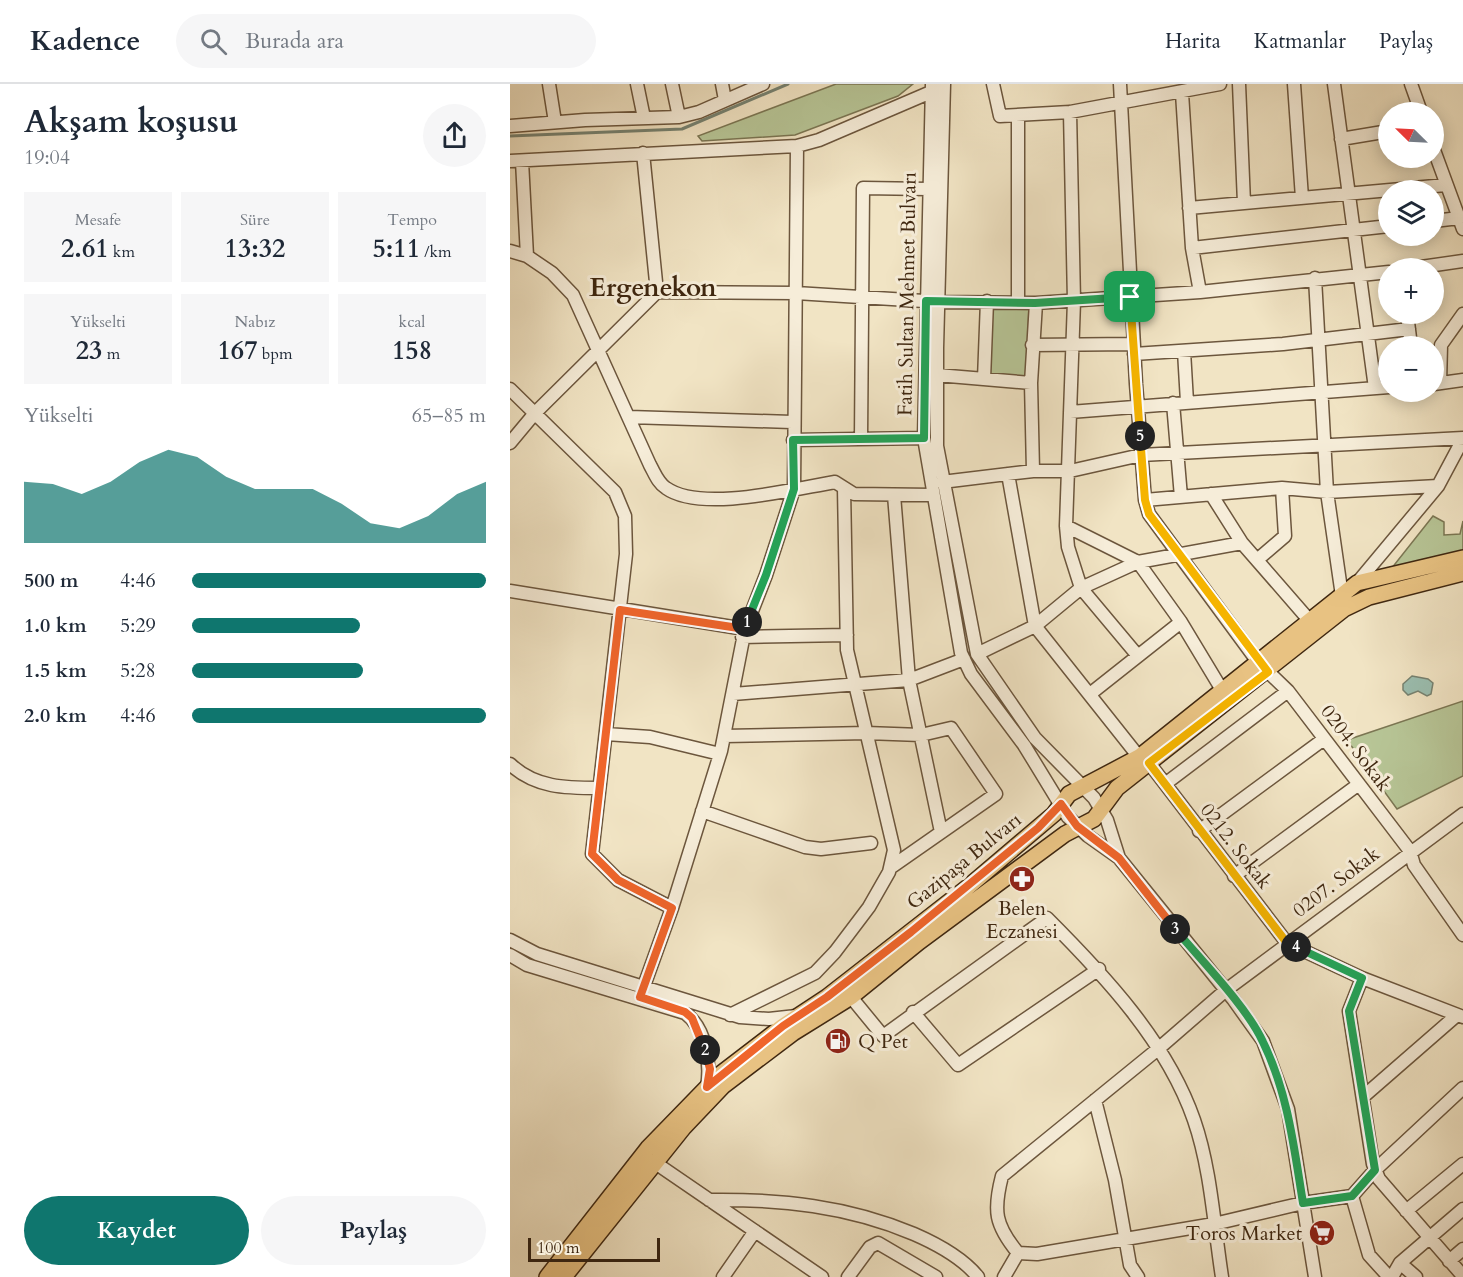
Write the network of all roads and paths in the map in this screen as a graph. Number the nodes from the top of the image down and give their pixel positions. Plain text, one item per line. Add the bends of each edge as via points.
1 (549, 84) edge
2 (637, 84) edge
3 (672, 84) edge
4 (722, 84) edge
5 (944, 84) edge
6 (993, 84) edge
7 (1120, 84) edge
8 (1220, 84) edge
9 (1239, 84) edge
10 (1294, 84) edge
11 (1334, 84) edge
12 (1412, 84) edge
13 (760, 85) edge
14 (932, 88) edge
15 (1182, 93) junction
16 (725, 100) junction
17 (1418, 102) edge
18 (1122, 104) junction
19 (1070, 112) junction
20 (1018, 116) junction
21 (679, 117) junction
22 (644, 118) junction
23 (555, 122) junction
24 (510, 126) edge
25 (1378, 133) edge
26 (1341, 140) junction
27 (797, 146) junction
28 (643, 153) junction
29 (516, 161) edge
30 (1440, 168) edge
31 (1446, 185) junction
32 (928, 189) junction
33 (1348, 194) junction
34 (1302, 198) junction
35 (1244, 203) junction
36 (1188, 208) junction
37 (1444, 222) edge
38 (1461, 224) edge
39 (1378, 227) edge
40 (1353, 230) junction
41 (1192, 248) junction
42 (510, 252) edge
43 (527, 256) junction
44 (1463, 261) edge
45 (1444, 264) edge
46 (1378, 273) edge
47 (1361, 275) junction
48 (1315, 278) junction
49 (657, 292) junction
50 (796, 292) junction
51 (1200, 292) junction
52 (861, 297) junction
53 (1130, 297) junction
54 (926, 301) junction
55 (987, 301) junction
56 (1074, 301) junction
57 (940, 302) junction
58 (1018, 302) junction
59 (1035, 303) junction
60 (1463, 314) edge
61 (1408, 324) edge
62 (1409, 329) junction
63 (1368, 334) junction
64 (1410, 336) edge
65 (1317, 340) junction
66 (1444, 342) edge
67 (1032, 345) junction
68 (1071, 345) junction
69 (1134, 349) junction
70 (600, 350) junction
71 (1184, 351) junction
72 (937, 375) junction
73 (984, 379) junction
74 (1463, 380) edge
75 (1444, 382) edge
76 (1031, 383) junction
77 (1375, 388) junction
78 (1378, 388) edge
79 (510, 389) edge
80 (1320, 393) junction
81 (1187, 402) junction
82 (1173, 403) junction
83 (1137, 405) junction
84 (1070, 412) junction
85 (535, 413) junction
86 (630, 417) junction
87 (792, 422) junction
88 (924, 438) junction
89 (861, 439) junction
90 (1463, 439) edge
91 (793, 440) junction
92 (510, 443) edge
93 (1325, 444) junction
94 (1177, 453) junction
95 (1141, 455) junction
96 (1033, 471) junction
97 (1070, 471) junction
98 (1008, 474) junction
99 (942, 482) junction
100 (1438, 486) junction
101 (844, 488) junction
102 (1282, 488) junction
103 (794, 489) junction
104 (1327, 492) junction
105 (1212, 494) junction
106 (894, 495) junction
107 (933, 495) junction
108 (1181, 496) junction
109 (1145, 500) junction
110 (1066, 525) junction
111 (1242, 543) junction
112 (1180, 555) junction
113 (1463, 558) edge
114 (1257, 560) junction
115 (1138, 562) junction
116 (1463, 573) edge
117 (1357, 583) junction
118 (1081, 588) junction
119 (510, 591) edge
120 (1342, 596) junction
121 (620, 610) junction
122 (1309, 620) junction
123 (1181, 622) junction
124 (1035, 626) junction
125 (744, 633) junction
126 (847, 635) junction
127 (977, 654) junction
128 (1138, 656) junction
129 (964, 659) junction
130 (1263, 667) junction
131 (909, 680) junction
132 (855, 686) junction
133 (1222, 690) junction
134 (1288, 691) junction
135 (733, 694) junction
136 (1090, 694) junction
137 (866, 733) junction
138 (606, 734) junction
139 (921, 735) junction
140 (724, 736) junction
141 (1324, 739) junction
142 (720, 753) junction
143 (1144, 760) junction
144 (510, 764) edge
145 (1165, 784) junction
146 (1359, 784) junction
147 (599, 788) junction
148 (1081, 788) junction
149 (1061, 804) junction
150 (1100, 810) junction
151 (702, 811) junction
152 (1463, 814) edge
153 (1077, 826) junction
154 (1199, 831) junction
155 (942, 832) junction
156 (871, 843) dead end
157 (1410, 851) junction
158 (1119, 858) junction
159 (890, 868) junction
160 (1234, 876) junction
161 (672, 908) junction
162 (1463, 935) edge
163 (510, 940) edge
164 (1287, 943) junction
165 (510, 955) edge
166 (1098, 969) junction
167 (1362, 978) junction
168 (1226, 990) junction
169 (642, 991) junction
170 (851, 997) junction
171 (913, 1012) junction
172 (730, 1015) junction
173 (797, 1016) junction
174 (1460, 1016) edge
175 (1158, 1049) junction
176 (707, 1087) junction
177 (1463, 1088) edge
178 (1364, 1096) junction
179 (1095, 1100) junction
180 (654, 1162) junction
181 (1463, 1164) edge
182 (1375, 1170) junction
183 (1352, 1196) junction
184 (710, 1200) junction
185 (1303, 1203) junction
186 (1463, 1209) edge
187 (1406, 1211) junction
188 (1214, 1224) junction
189 (755, 1231) junction
190 (1429, 1238) junction
191 (1125, 1240) junction
192 (1463, 1249) edge
193 (1018, 1253) junction
194 (1449, 1261) junction
195 (1400, 1263) junction
196 (1463, 1276) edge
197 (547, 1277) edge
198 (564, 1277) edge
199 (723, 1277) edge
200 (822, 1277) edge
201 (848, 1277) edge
202 (936, 1277) edge
203 (978, 1277) edge
204 (1004, 1277) edge
205 (1138, 1277) edge
206 (1222, 1277) edge
207 (1315, 1277) edge
208 (1390, 1277) edge
209 (1416, 1277) edge

1 - 23 street
2 - 22 street
3 - 21 street
4 - 16 street
5 - 57 street, Fatih Sultan Mehmet Bulvarı
6 - 20 street via 1000,116
7 - 18 street
8 - 15 street
9 - 35 street
10 - 34 street
11 - 26 street
12 - 17 street
13 - 16 street
14 - 27 street via 819,140
14 - 32 street, Fatih Sultan Mehmet Bulvarı
15 - 18 street
15 - 36 street
16 - 21 street
18 - 19 street
18 - 53 street
19 - 20 street
19 - 56 street
20 - 58 street
21 - 22 street
22 - 23 street
23 - 24 street
25 - 26 street
26 - 33 street
27 - 28 street
27 - 50 street
28 - 29 street
28 - 49 street
29 - 43 street
30 - 31 street
31 - 33 street
31 - 38 street
32 - 52 street via 863,188
32 - 54 street, Fatih Sultan Mehmet Bulvarı
33 - 34 street
33 - 40 street
34 - 35 street
35 - 36 street
36 - 41 street
37 - 38 street
39 - 40 street
40 - 41 street
40 - 47 street
41 - 51 street
42 - 43 street
43 - 70 street via 552,273 573,295
44 - 45 street
46 - 47 street
47 - 48 street
47 - 63 street
48 - 51 street
48 - 65 street
49 - 50 street
49 - 70 street
50 - 52 street
50 - 87 street
51 - 53 street
52 - 54 street
52 - 89 street
53 - 56 street
53 - 69 street
54 - 57 street
54 - 88 street, Fatih Sultan Mehmet Bulvarı
55 - 57 street
55 - 58 street
55 - 73 street
56 - 59 street
56 - 68 street
57 - 72 street, Fatih Sultan Mehmet Bulvarı
58 - 59 street
59 - 67 street
60 - 66 street
61 - 62 street
62 - 63 street
62 - 64 street
63 - 65 street
63 - 77 street
65 - 71 street
65 - 80 street
67 - 68 street
67 - 76 street
68 - 69 street
68 - 84 street
69 - 71 street
69 - 83 street
70 - 85 street
70 - 86 street
71 - 81 street
72 - 73 street
72 - 99 street, Fatih Sultan Mehmet Bulvarı via 937,446
73 - 76 street
74 - 75 street
76 - 96 street
77 - 78 street
77 - 80 street
79 - 85 street
80 - 81 street
80 - 93 street
81 - 82 street
82 - 83 street
82 - 94 street
83 - 84 street
83 - 95 street
84 - 97 street
85 - 92 street
85 - 121 street via 615,492 625,516 626,554
86 - 87 street
86 - 103 street via 659,483 674,493 693,500 768,495
87 - 91 street
88 - 89 street
88 - 107 street, Fatih Sultan Mehmet Bulvarı
89 - 91 street
90 - 93 street
90 - 100 street
91 - 103 street
93 - 94 street
93 - 104 street
94 - 95 street
94 - 108 street
95 - 97 street
95 - 109 street
96 - 97 street
96 - 98 street
97 - 110 street
98 - 99 street
98 - 124 street
99 - 127 street, Fatih Sultan Mehmet Bulvarı
100 - 104 street
100 - 117 street
101 - 103 street via 835,482
101 - 106 street via 854,494
101 - 126 street
102 - 104 street
102 - 105 street
102 - 114 street via 1285,536
103 - 125 street
104 - 120 street
105 - 108 street
105 - 111 street
106 - 107 street
106 - 131 street
107 - 129 street, Fatih Sultan Mehmet Bulvarı via 956,634
108 - 109 street
109 - 112 street, 0204. Sokak via 1149,514
110 - 115 street
110 - 118 street via 1068,548
111 - 112 street
111 - 114 street
112 - 115 street
112 - 130 street, 0204. Sokak
113 - 117 main road, Gazipaşa Bulvarı
114 - 122 street
115 - 118 street
115 - 123 street
116 - 130 main road, Gazipaşa Bulvarı via 1369,597 1344,609
117 - 120 main road, Gazipaşa Bulvarı
118 - 124 street
118 - 128 street
119 - 121 street
120 - 122 main road, Gazipaşa Bulvarı
121 - 125 street
121 - 138 street
122 - 130 main road, Gazipaşa Bulvarı
123 - 128 street
123 - 133 street
124 - 127 street
124 - 136 street, 0212. Sokak
125 - 126 street
125 - 135 street
126 - 132 street
127 - 148 street, Fatih Sultan Mehmet Bulvarı via 1035,738
128 - 136 street
129 - 131 street
129 - 149 street, Fatih Sultan Mehmet Bulvarı
130 - 133 main road, Gazipaşa Bulvarı
130 - 134 street, 0204. Sokak
130 - 143 main road, Gazipaşa Bulvarı
131 - 132 street
131 - 139 street
132 - 135 street
132 - 137 street
133 - 143 main road, Gazipaşa Bulvarı
134 - 141 street, 0204. Sokak
134 - 145 street
135 - 140 street
136 - 143 street, 0212. Sokak
137 - 139 street
137 - 140 street
137 - 159 street via 894,850
138 - 142 street via 661,738
138 - 147 street
139 - 155 street
139 - 155 street via 951,728 996,795
140 - 142 street
141 - 146 street, 0204. Sokak
141 - 154 street
142 - 151 street
143 - 145 street, 0212. Sokak
143 - 148 main road, Gazipaşa Bulvarı
143 - 150 main road, Gazipaşa Bulvarı
144 - 147 street via 538,783
145 - 154 street, 0212. Sokak
146 - 157 street, 0204. Sokak
146 - 160 street
147 - 161 street via 592,854 618,880
148 - 149 main road, Gazipaşa Bulvarı
148 - 150 street, Fatih Sultan Mehmet Bulvarı via 1094,798
149 - 153 street, Fatih Sultan Mehmet Bulvarı
149 - 173 main road, Gazipaşa Bulvarı via 960,893
150 - 153 main road, Gazipaşa Bulvarı via 1094,819
150 - 158 street, Fatih Sultan Mehmet Bulvarı
151 - 156 street via 805,847 822,849
151 - 161 street
152 - 157 street, 0207. Sokak
153 - 158 street, Fatih Sultan Mehmet Bulvarı
153 - 170 main road, Gazipaşa Bulvarı
154 - 160 street, 0212. Sokak
155 - 159 street
157 - 162 street, 0204. Sokak via 1414,865
157 - 164 street, 0207. Sokak
158 - 168 street
159 - 172 street via 868,907 815,973
160 - 164 street, 0212. Sokak
161 - 169 street
163 - 169 street via 537,954
164 - 167 street, 0212. Sokak
164 - 168 street, 0207. Sokak
165 - 169 street via 527,965
166 - 171 street via 1047,918
166 - 171 street via 958,1065
166 - 175 street
167 - 174 street, 0212. Sokak
167 - 178 street via 1349,1011
168 - 175 street, 0207. Sokak
168 - 185 street via 1263,1041 1274,1070 1288,1109
169 - 172 street
169 - 176 street via 692,1018 709,1062
170 - 171 street via 883,1036
170 - 180 main road, Gazipaşa Bulvarı via 793,1033 723,1086
172 - 173 street via 769,1019
173 - 176 main road, Gazipaşa Bulvarı
174 - 178 street
175 - 179 street, 0207. Sokak
175 - 188 street via 1194,1121
176 - 197 main road, Gazipaşa Bulvarı via 648,1148
177 - 182 street
178 - 182 street
179 - 191 street
179 - 193 street, 0207. Sokak via 1002,1176 996,1199 999,1221 1002,1234
180 - 184 street
180 - 198 main road, Gazipaşa Bulvarı
181 - 187 street
182 - 183 street
182 - 187 street
183 - 185 street
183 - 208 street via 1369,1255
184 - 189 street
184 - 203 street via 755,1199 822,1206 877,1218 936,1243
185 - 188 street
185 - 207 street
186 - 190 street
187 - 190 street
188 - 191 street
188 - 206 street
189 - 199 street
189 - 200 street
190 - 194 street
190 - 195 street
191 - 193 street via 1037,1254
191 - 205 street
192 - 194 street
193 - 204 street
194 - 196 street
195 - 208 street
195 - 209 street
201 - 202 street via 870,1247 878,1243

